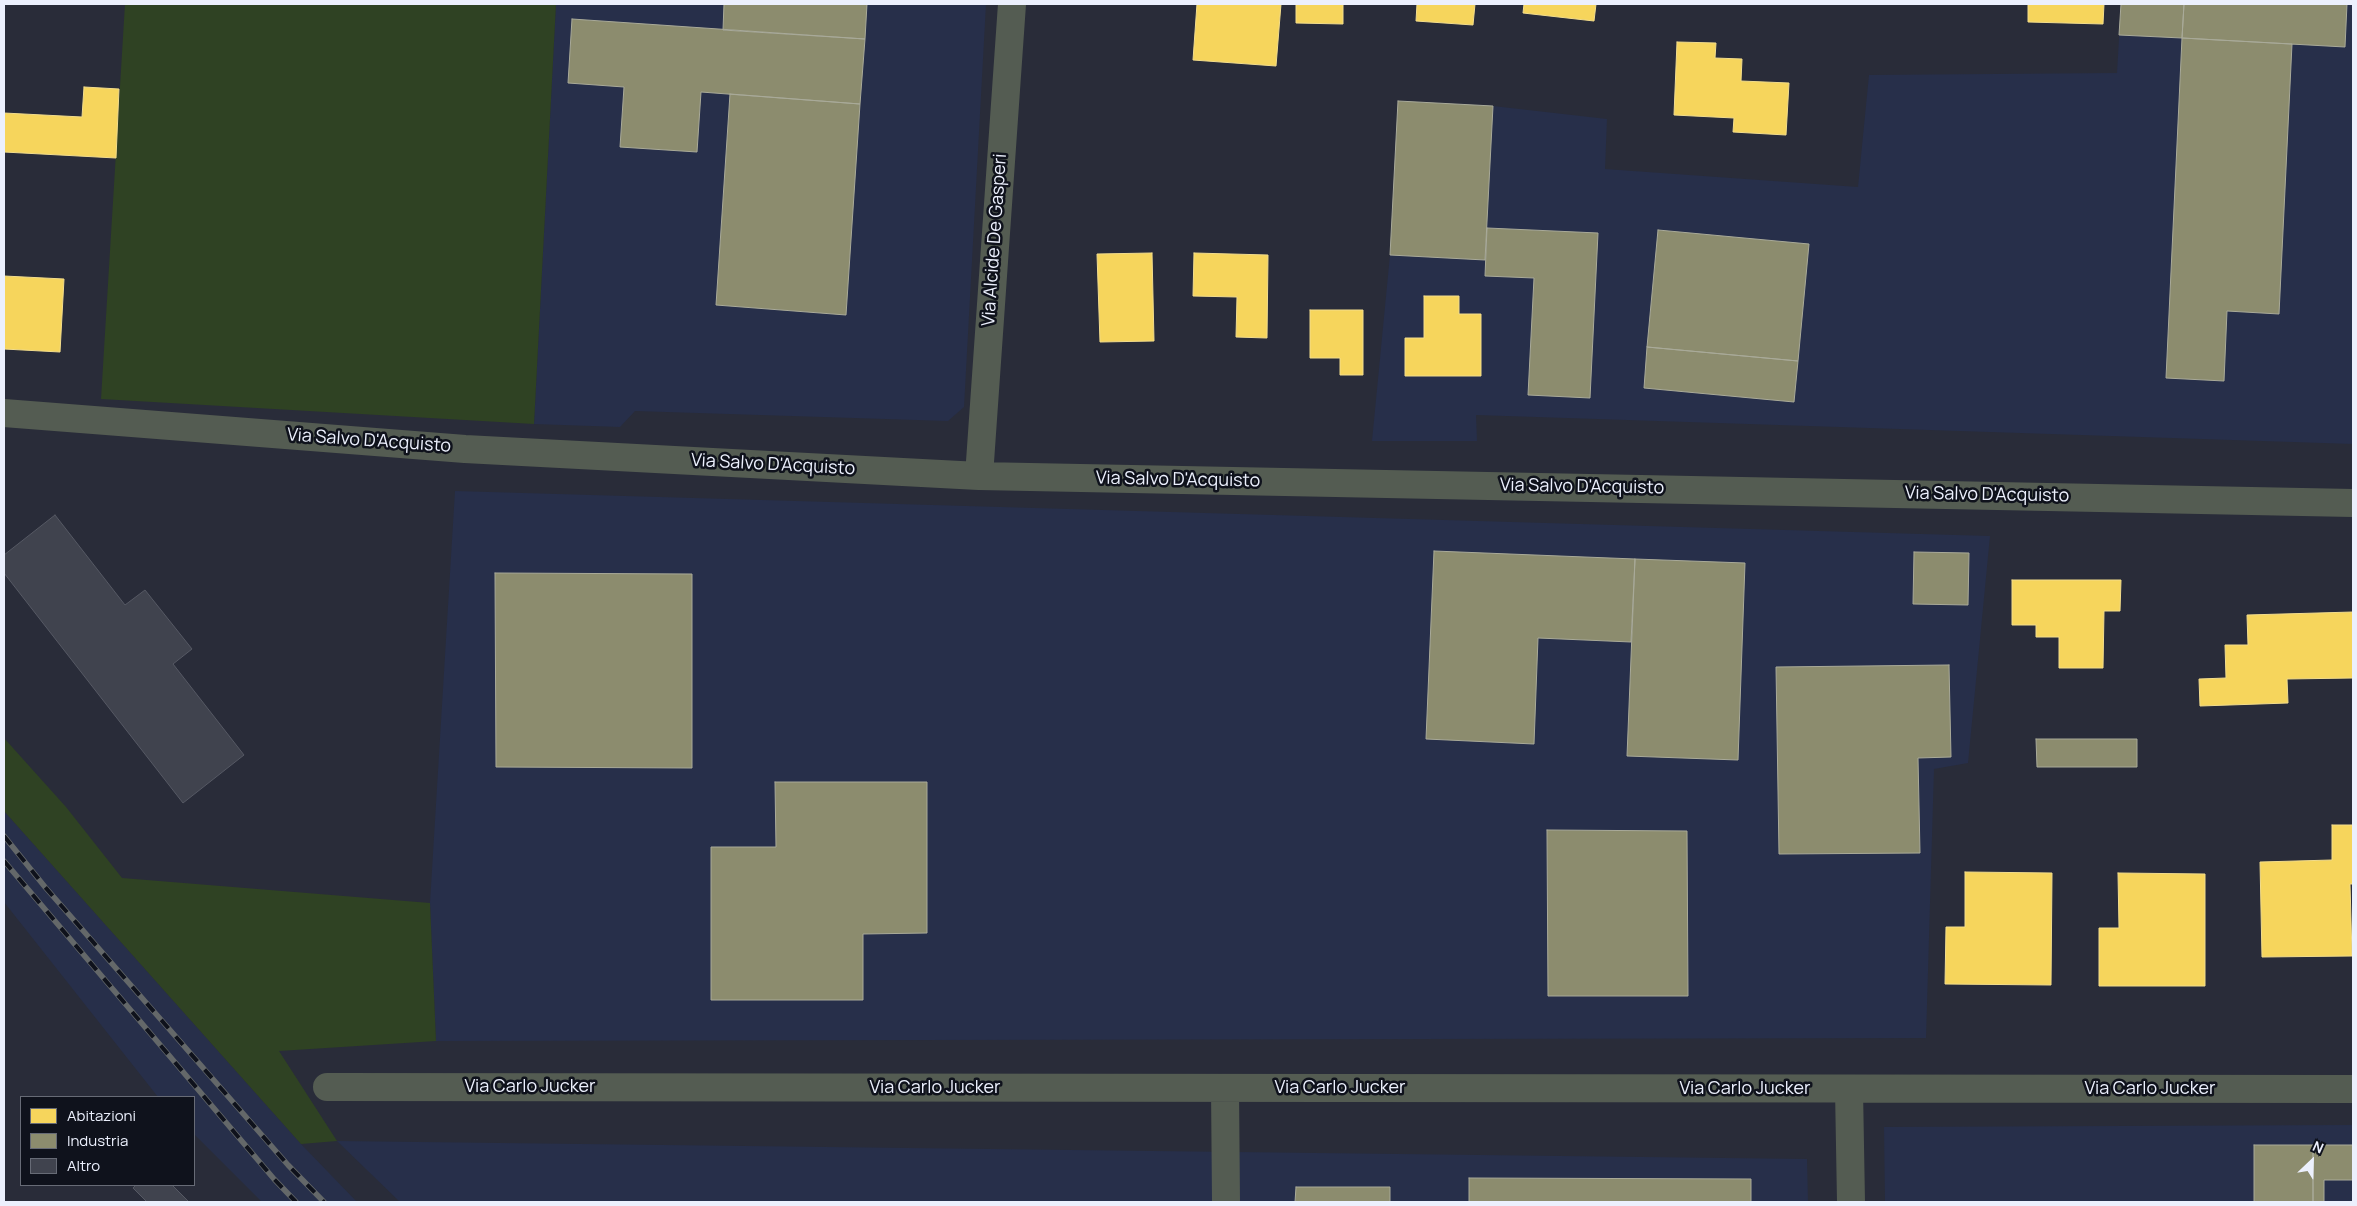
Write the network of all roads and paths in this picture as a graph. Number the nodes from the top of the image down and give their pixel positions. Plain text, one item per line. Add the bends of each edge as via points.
1 (1012, 4) edge
2 (4, 413) edge
3 (979, 476) junction
4 (2353, 503) edge
5 (327, 1087) dead end
6 (1225, 1088) junction
7 (1849, 1089) junction
8 (2353, 1090) edge
9 (1226, 1202) edge
10 (1851, 1202) edge

1 - 3 street, Via Alcide De Gasperi
2 - 3 street, Via Salvo D'Acquisto via 465,448
3 - 4 street, Via Salvo D'Acquisto
5 - 6 street, Via Carlo Jucker
6 - 7 street, Via Carlo Jucker
6 - 9 street
7 - 8 street, Via Carlo Jucker
7 - 10 street

